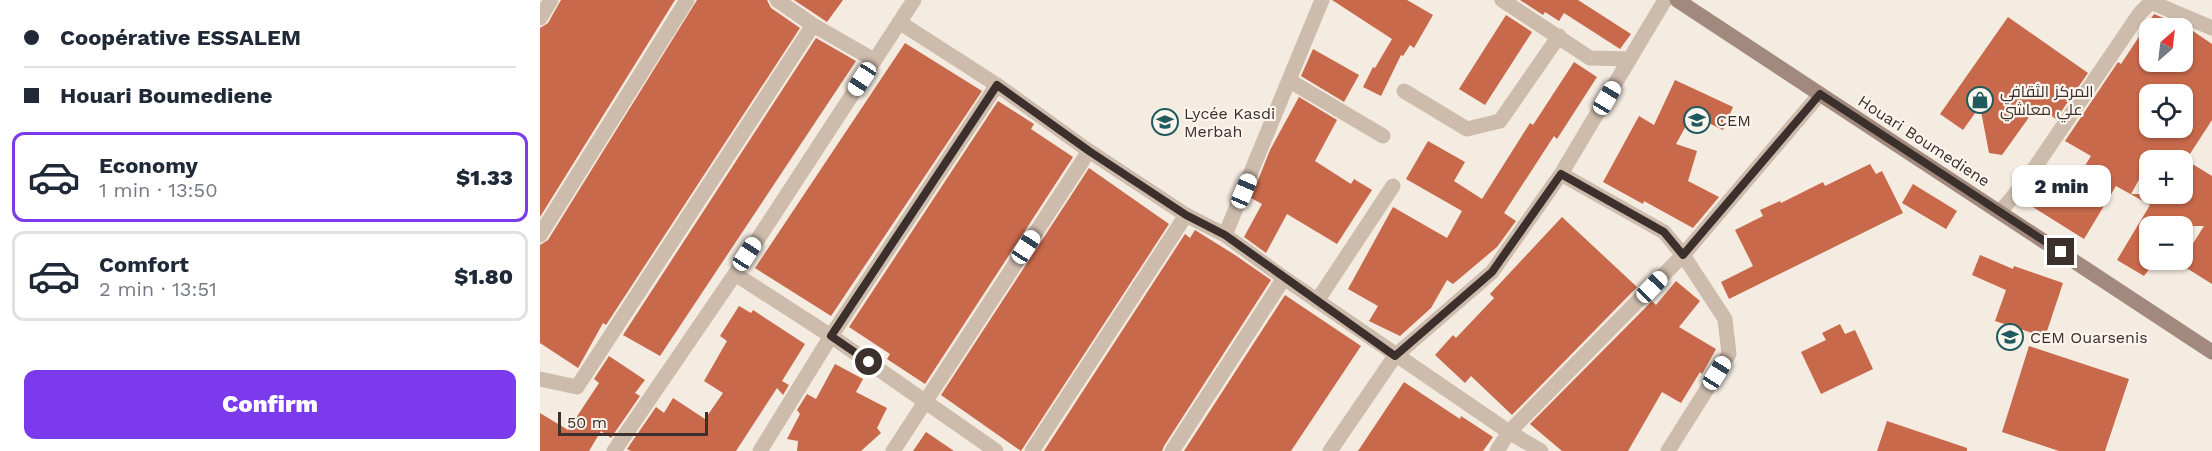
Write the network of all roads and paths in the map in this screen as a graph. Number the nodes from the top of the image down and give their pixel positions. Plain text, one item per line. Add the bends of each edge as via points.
1 (551, 0) edge
2 (687, 0) edge
3 (777, 0) edge
4 (914, 0) edge
5 (1322, 0) edge
6 (1502, 0) edge
7 (1665, 0) edge
8 (1677, 0) edge
9 (540, 18) edge
10 (899, 22) junction
11 (813, 25) junction
12 (2212, 28) edge
13 (1559, 36) junction
14 (874, 60) junction
15 (1630, 60) junction
16 (1290, 81) junction
17 (997, 85) junction
18 (1404, 91) dead end
19 (1820, 94) junction
20 (1383, 136) dead end
21 (1089, 151) junction
22 (1561, 174) junction
23 (1393, 186) dead end
24 (2000, 212) junction
25 (1186, 215) junction
26 (540, 235) edge
27 (1225, 235) junction
28 (1683, 255) junction
29 (735, 274) junction
30 (1284, 278) junction
31 (1317, 301) junction
32 (831, 336) junction
33 (2212, 352) edge
34 (1395, 356) junction
35 (540, 379) edge
36 (925, 401) junction
37 (1509, 432) junction
38 (614, 451) edge
39 (760, 451) edge
40 (893, 451) edge
41 (996, 451) edge
42 (1032, 451) edge
43 (1172, 451) edge
44 (1330, 451) edge
45 (1497, 451) edge
46 (1541, 451) edge
47 (1668, 451) edge

1 - 9 street
2 - 26 street
3 - 11 street
4 - 10 street
5 - 16 street
6 - 13 street
7 - 15 street
8 - 19 main road, Houari Boumediene
10 - 14 street
10 - 17 street
11 - 14 street
11 - 35 street via 576,387
12 - 24 street via 2151,2
13 - 15 street via 1590,58
13 - 18 street via 1500,121 1467,129
14 - 29 street
15 - 22 street
16 - 20 street
16 - 27 street
17 - 21 street
17 - 32 street
19 - 24 main road, Houari Boumediene
19 - 28 street
21 - 25 street
21 - 36 street
22 - 28 street via 1664,232
22 - 34 street via 1492,272
23 - 31 street
24 - 33 main road, Houari Boumediene
25 - 27 street
25 - 42 street
27 - 30 street
28 - 37 street
28 - 47 street via 1725,319 1730,354
29 - 32 street
29 - 38 street
30 - 31 street
30 - 43 street
31 - 34 street
32 - 36 street
32 - 39 street
34 - 37 street
34 - 44 street
36 - 40 street
36 - 41 street
37 - 45 street
37 - 46 street

